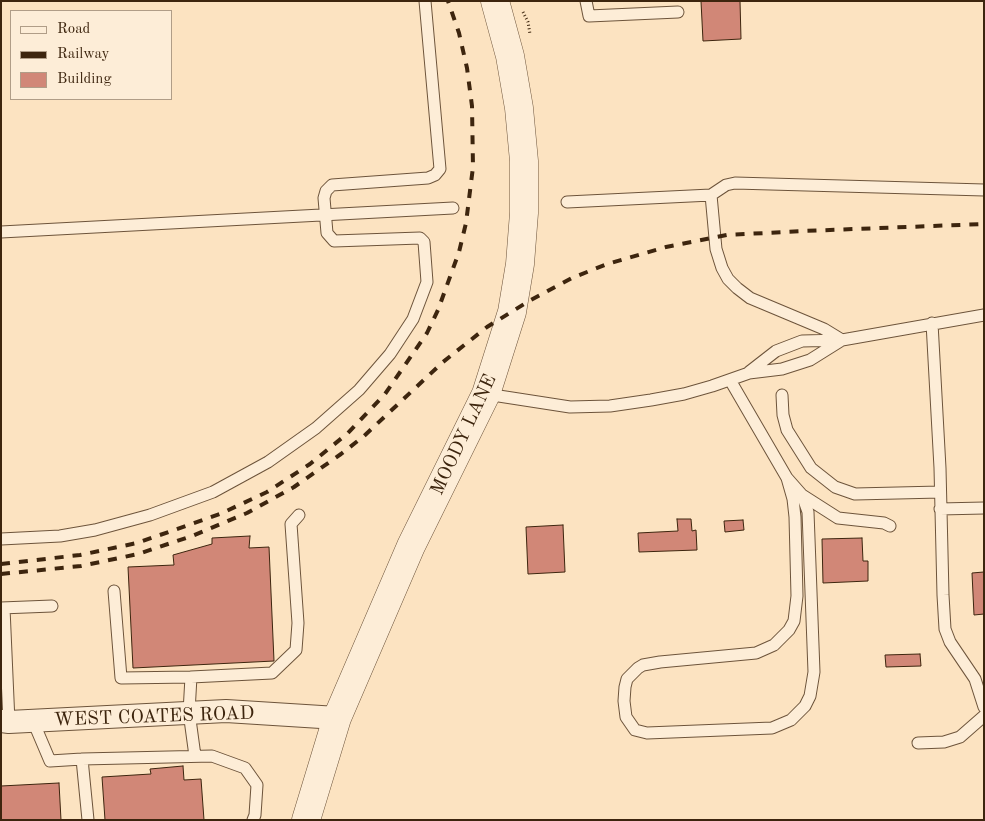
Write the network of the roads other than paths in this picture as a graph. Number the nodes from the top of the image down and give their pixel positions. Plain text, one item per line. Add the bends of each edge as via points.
1 (425, 1) edge
2 (495, 1) edge
3 (586, 1) edge
4 (678, 12) dead end
5 (984, 190) edge
6 (711, 195) junction
7 (567, 202) dead end
8 (454, 208) dead end
9 (325, 214) junction
10 (1, 232) edge
11 (984, 315) edge
12 (932, 323) junction
13 (842, 340) junction
14 (749, 373) junction
15 (730, 380) junction
16 (486, 394) junction
17 (782, 396) dead end
18 (788, 478) junction
19 (940, 492) junction
20 (802, 495) junction
21 (984, 508) edge
22 (940, 509) junction
23 (299, 515) dead end
24 (890, 526) dead end
25 (1, 539) edge
26 (114, 590) dead end
27 (52, 606) dead end
28 (3, 608) edge
29 (191, 677) junction
30 (984, 707) edge
31 (189, 712) junction
32 (984, 716) edge
33 (337, 718) junction
34 (5, 721) edge
35 (33, 721) junction
36 (918, 744) dead end
37 (195, 756) junction
38 (82, 759) junction
39 (88, 820) edge
40 (253, 820) edge
41 (306, 820) edge

1 - 9 lane via 440,169 428,178 332,185 324,198
2 - 16 street, MOODY LANE via 510,56 519,108 524,213 512,312
3 - 4 lane via 589,16
5 - 6 lane via 735,182
6 - 7 lane
6 - 13 lane via 716,249 728,279 750,298 824,329
8 - 9 lane
9 - 10 lane
9 - 25 lane via 327,233 334,241 420,238 424,242 427,282 413,319 390,354 359,390 316,428 276,457 214,492 96,530 60,536
11 - 12 lane
12 - 13 lane
12 - 19 lane
13 - 14 lane via 810,360 782,370
13 - 14 lane via 802,341 776,351
14 - 15 lane
15 - 16 lane via 684,394 610,406 570,407
15 - 18 lane
16 - 33 street, MOODY LANE via 411,546
17 - 19 lane via 787,430 811,468 835,487 855,494
18 - 20 lane
18 - 20 lane via 795,517 797,596 794,621 789,630 774,645 756,653 660,662 638,668 627,679 624,694 626,718 635,730 647,733 772,728 791,720 805,706 814,672 808,512
19 - 22 lane
20 - 24 lane via 838,518
21 - 22 lane
22 - 30 lane via 946,629 950,642 975,679
23 - 29 lane via 291,524 298,623 296,650 272,673
26 - 29 lane via 121,678
27 - 28 lane
28 - 34 lane
29 - 31 lane
31 - 33 street, WEST COATES ROAD via 226,710
31 - 35 street, WEST COATES ROAD
31 - 37 lane
32 - 36 lane via 960,737
33 - 41 street, MOODY LANE
34 - 35 street, WEST COATES ROAD
35 - 38 lane via 50,761
37 - 38 lane
37 - 40 lane via 212,756 245,768 257,785
38 - 39 lane

